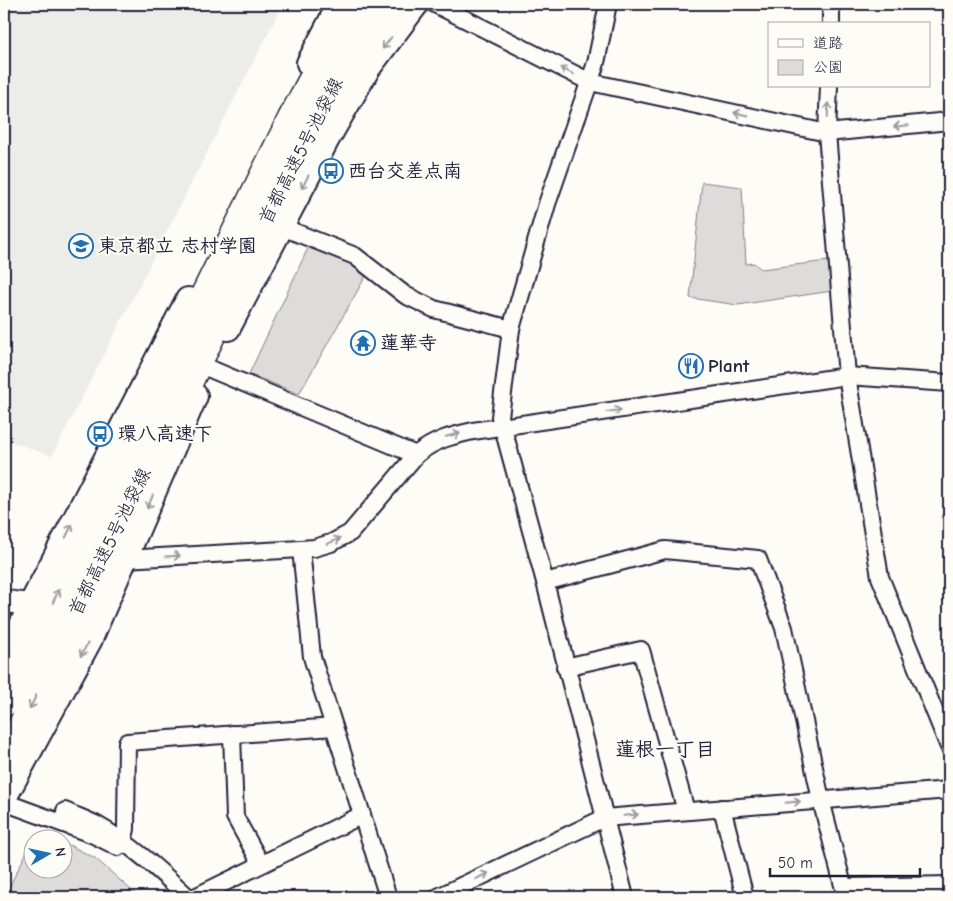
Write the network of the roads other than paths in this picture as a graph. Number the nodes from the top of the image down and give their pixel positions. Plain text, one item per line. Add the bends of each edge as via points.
1 (340, 4) edge
2 (360, 4) edge
3 (388, 4) edge
4 (416, 4) edge
5 (435, 4) edge
6 (608, 4) edge
7 (832, 4) edge
8 (831, 22) edge
9 (590, 82) junction
10 (829, 88) edge
11 (949, 121) edge
12 (827, 133) junction
13 (282, 226) junction
14 (511, 329) junction
15 (208, 368) junction
16 (847, 376) junction
17 (949, 382) edge
18 (502, 427) junction
19 (416, 455) junction
20 (301, 549) junction
21 (124, 560) junction
22 (545, 582) junction
23 (4, 601) edge
24 (31, 606) junction
25 (4, 664) edge
26 (565, 667) junction
27 (4, 702) edge
28 (334, 727) junction
29 (232, 734) junction
30 (949, 747) edge
31 (4, 764) edge
32 (949, 790) edge
33 (4, 800) edge
34 (821, 800) junction
35 (722, 808) junction
36 (65, 811) dead end
37 (686, 811) junction
38 (362, 815) junction
39 (604, 818) junction
40 (122, 842) junction
41 (261, 864) junction
42 (949, 885) edge
43 (845, 892) edge
44 (188, 897) edge
45 (195, 897) edge
46 (388, 897) edge
47 (438, 897) edge
48 (625, 897) edge
49 (745, 897) edge

24 -> 1 main road
27 -> 2 highway, 首都高速5号池袋線 via 292,119 320,66
3 -> 31 highway, 首都高速5号池袋線 via 365,34 311,128
4 -> 13 main road via 368,68
9 -> 5 street
6 - 9 street
7 - 8 street
12 -> 9 street
9 - 14 street via 547,204
12 -> 10 street
11 -> 12 street
12 - 16 street
13 - 14 street via 354,256 406,295 434,309
13 - 15 main road
14 - 18 street via 500,417
15 - 19 street
15 -> 21 main road
16 - 17 street
18 -> 16 street
16 - 30 street via 880,577
19 -> 18 street via 447,436
18 - 22 street
20 -> 19 street via 331,543 350,533
21 -> 20 street
20 - 28 street via 312,657
21 -> 33 main road via 90,639
22 - 26 street
22 - 34 street via 665,550 758,559 784,628
23 - 24 street
24 - 25 main road
26 - 37 street via 641,650
26 - 39 street
28 - 29 street
28 - 38 street
29 - 40 street via 127,742 126,829
29 - 41 street via 235,817
32 - 34 street
33 - 40 street via 118,847
35 -> 34 street
34 - 43 street
35 - 37 street
35 - 49 street
36 - 40 street
39 -> 37 street
38 - 41 street
38 - 46 street
47 -> 39 street
39 - 48 street
40 - 44 street via 158,868
41 - 45 street
42 - 43 street

